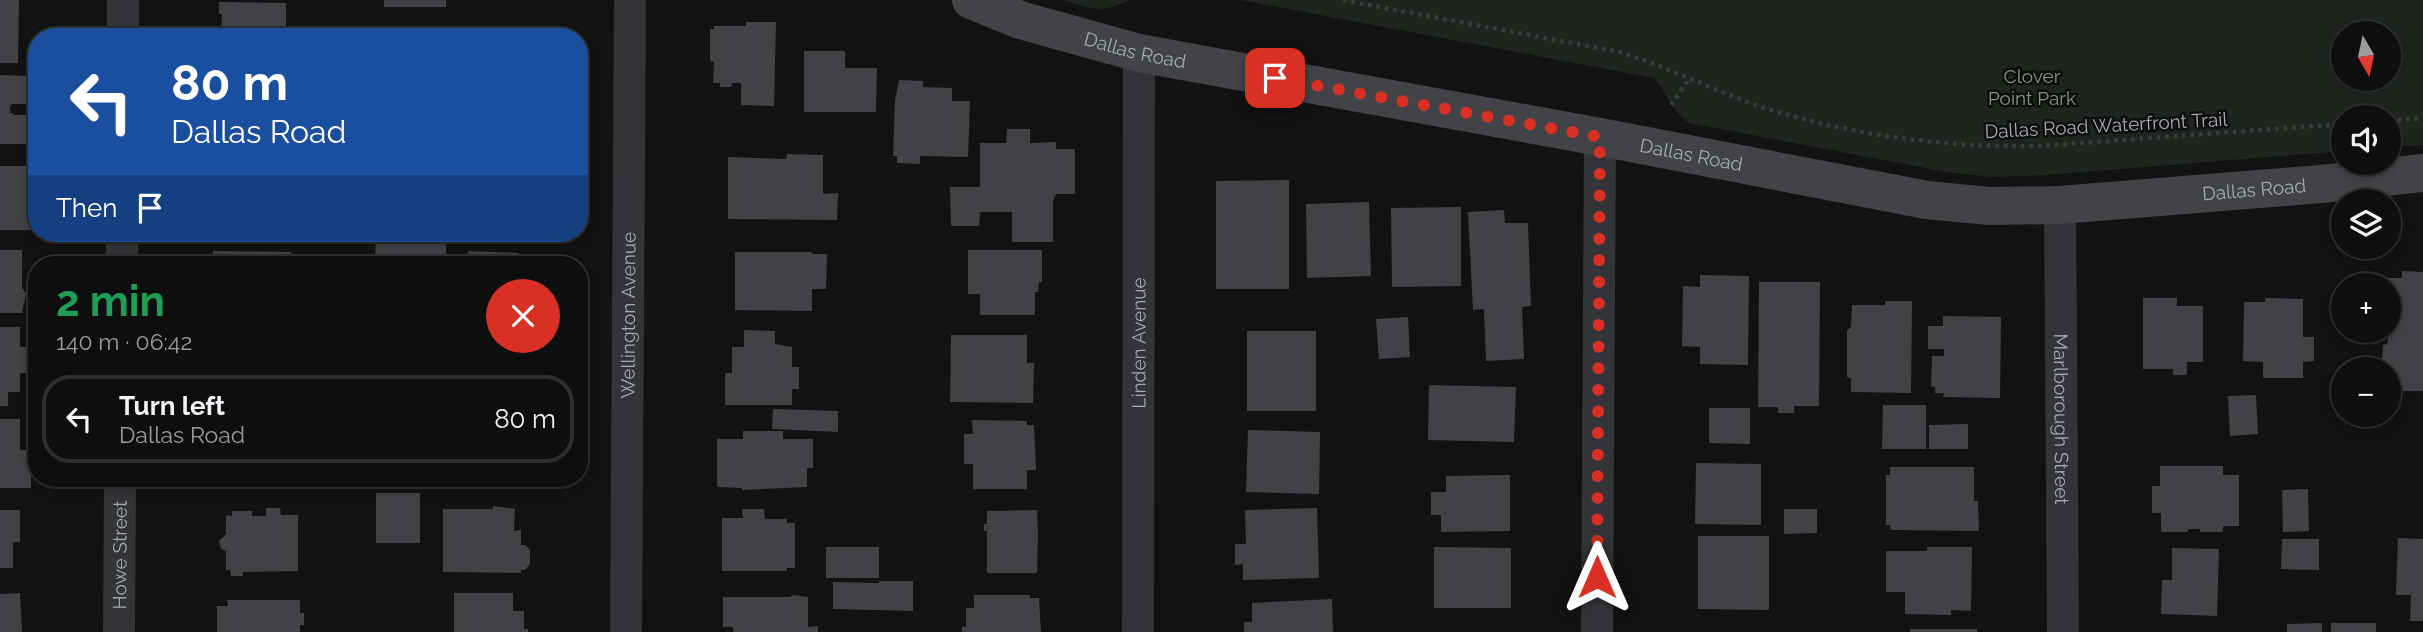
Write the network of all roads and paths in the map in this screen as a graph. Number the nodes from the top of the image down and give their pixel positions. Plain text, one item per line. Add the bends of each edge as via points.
1 (124, 0) edge
2 (630, 0) edge
3 (971, 0) edge
4 (1343, 0) edge
5 (123, 28) edge
6 (1139, 53) junction
7 (1689, 79) junction
8 (1671, 105) dead end
9 (2423, 118) edge
10 (2401, 120) edge
11 (2331, 125) edge
12 (1600, 137) junction
13 (2423, 173) edge
14 (2060, 205) junction
15 (120, 487) edge
16 (119, 632) edge
17 (626, 632) edge
18 (1138, 632) edge
19 (1597, 632) edge
20 (2063, 632) edge

1 - 5 street
2 - 17 street, Wellington Avenue
3 - 6 main road, Dallas Road via 1020,20
4 - 7 path, Dallas Road Waterfront Trail via 1619,52
6 - 12 main road, Dallas Road
6 - 18 street, Linden Avenue
7 - 8 path
7 - 11 path, Dallas Road Waterfront Trail via 1775,111 1956,145 2039,146
9 - 10 path
12 - 14 main road, Dallas Road via 1927,200 1989,206
12 - 19 street
13 - 14 main road, Dallas Road
14 - 20 street, Marlborough Street
15 - 16 street, Howe Street

